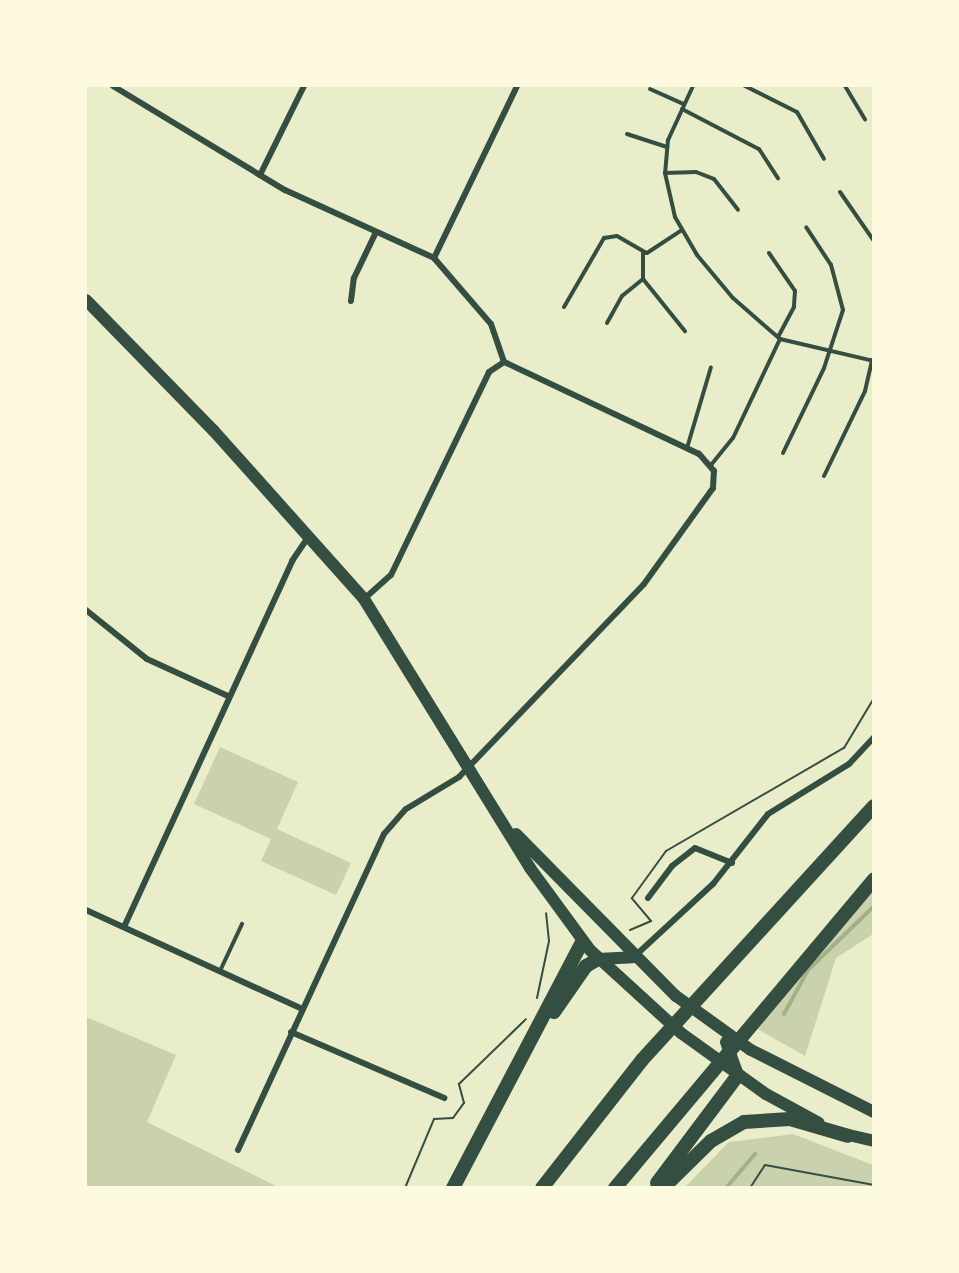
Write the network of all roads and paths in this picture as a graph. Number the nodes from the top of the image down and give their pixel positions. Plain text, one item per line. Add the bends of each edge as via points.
1 (112, 86) edge
2 (304, 86) edge
3 (517, 86) edge
4 (693, 86) edge
5 (745, 86) edge
6 (845, 86) edge
7 (650, 89) dead end
8 (683, 107) junction
9 (865, 119) dead end
10 (627, 134) dead end
11 (667, 147) junction
12 (824, 159) dead end
13 (665, 173) junction
14 (260, 174) junction
15 (778, 178) dead end
16 (840, 192) dead end
17 (738, 210) dead end
18 (806, 227) dead end
19 (682, 230) junction
20 (376, 232) junction
21 (873, 241) edge
22 (643, 253) junction
23 (770, 253) dead end
24 (434, 258) junction
25 (643, 279) junction
26 (86, 300) edge
27 (351, 301) dead end
28 (564, 307) dead end
29 (607, 323) dead end
30 (685, 331) dead end
31 (779, 338) junction
32 (830, 352) junction
33 (872, 361) edge
34 (504, 362) junction
35 (711, 367) dead end
36 (686, 448) junction
37 (783, 453) dead end
38 (711, 465) junction
39 (824, 476) dead end
40 (309, 537) junction
41 (364, 599) junction
42 (86, 610) edge
43 (228, 696) junction
44 (873, 698) edge
45 (873, 737) edge
46 (470, 764) junction
47 (873, 806) edge
48 (500, 815) junction
49 (732, 863) junction
50 (873, 879) edge
51 (648, 898) dead end
52 (86, 910) edge
53 (551, 912) dead end
54 (242, 924) dead end
55 (124, 927) junction
56 (609, 933) junction
57 (582, 942) junction
58 (633, 957) junction
59 (598, 959) junction
60 (220, 972) junction
61 (300, 1008) junction
62 (719, 1028) junction
63 (291, 1032) junction
64 (519, 1064) junction
65 (735, 1068) junction
66 (444, 1098) dead end
67 (873, 1112) edge
68 (848, 1136) junction
69 (873, 1141) edge
70 (238, 1150) dead end
71 (873, 1185) edge
72 (405, 1188) edge
73 (453, 1188) edge
74 (542, 1188) edge
75 (615, 1188) edge
76 (654, 1188) edge
77 (663, 1188) edge
78 (750, 1188) edge

1 - 14 street
2 - 14 street
3 - 24 street
4 - 8 lane
5 - 12 lane via 797,112
6 - 9 lane
7 - 8 lane
8 - 11 lane
8 - 15 lane via 759,149
10 - 11 lane
11 - 13 lane
13 - 17 lane via 696,172 714,179
13 - 19 lane
14 - 20 street
16 - 21 lane
18 - 32 lane via 826,256 843,300
19 - 22 lane
19 - 31 lane via 726,290
20 - 24 street
20 - 27 street via 354,278
22 - 25 lane
22 - 28 lane via 617,236 604,238
23 - 31 lane via 795,291 794,307
24 - 34 street via 491,324
25 - 29 lane via 622,296
25 - 30 lane
26 - 40 main road via 143,355
31 - 32 lane
31 - 38 lane via 733,438
32 - 33 lane
32 - 37 lane
33 - 39 lane via 865,391
34 - 36 street
34 - 41 street via 489,372 391,575
35 - 36 lane
36 - 38 street
38 - 46 street via 713,488 666,557
40 - 41 main road
40 - 43 street
41 - 46 main road
42 - 43 street via 147,659
43 - 55 street
44 - 56 path via 843,748 671,846 632,898 651,921 630,930 617,924
45 - 49 street via 849,764 768,814
46 - 48 main road
46 - 61 street via 406,809 384,834
47 - 74 highway via 642,1060
48 - 56 main road
48 - 57 main road
49 - 51 street via 695,848 678,860
49 - 58 street via 687,912
50 - 75 highway
52 - 55 street
53 - 72 path via 545,904 548,951 532,1010 459,1084 464,1103 453,1118 434,1119
54 - 60 lane
55 - 60 street
56 - 58 main road
57 - 59 main road
57 - 64 highway
58 - 59 main road
58 - 62 main road
59 - 64 highway via 580,973
59 - 65 main road via 634,993
60 - 61 street
61 - 63 street
62 - 65 main road
62 - 67 main road via 751,1050
63 - 66 street
63 - 70 street
64 - 73 highway
65 - 68 main road
65 - 76 highway
68 - 69 main road
68 - 77 highway via 790,1119 744,1122 711,1141
71 - 78 path via 765,1165

